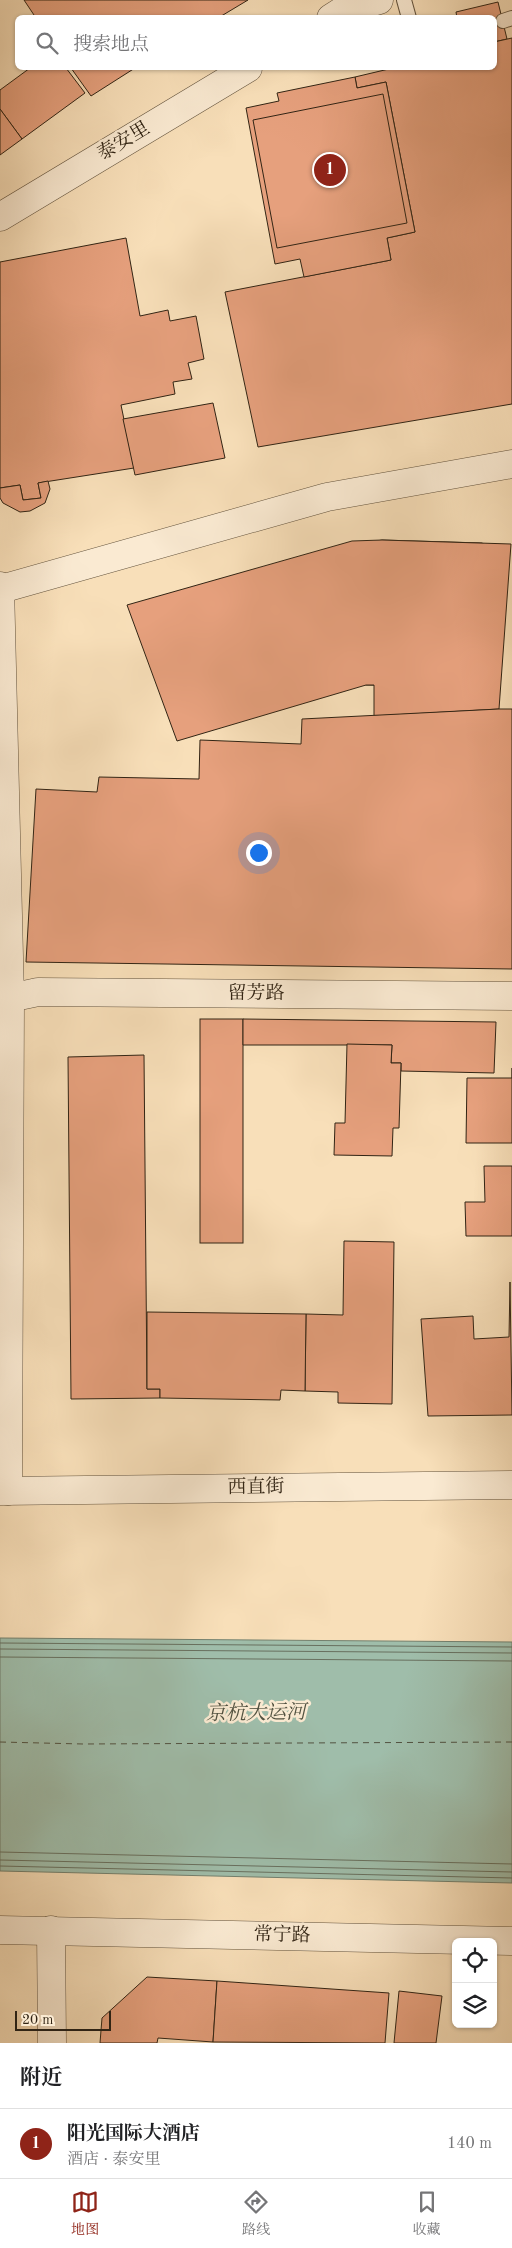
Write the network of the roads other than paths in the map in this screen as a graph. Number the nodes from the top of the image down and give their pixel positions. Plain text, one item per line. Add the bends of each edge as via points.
1 (379, 0) edge
2 (404, 0) edge
3 (336, 15) edge
4 (409, 15) edge
5 (245, 70) edge
6 (0, 217) edge
7 (512, 464) edge
8 (0, 588) edge
9 (1, 699) edge
10 (512, 996) edge
11 (5, 999) edge
12 (512, 1485) edge
13 (4, 1491) edge
14 (0, 1930) edge
15 (51, 1930) junction
16 (512, 1941) edge
17 (52, 2043) edge

1 - 3 street
2 - 4 lane
5 - 6 street, 泰安里
7 - 8 street via 327,496
8 - 9 street
9 - 11 street
10 - 11 street, 留芳路 via 38,992
11 - 13 street
12 - 13 street, 西直街
14 - 15 street, 常宁路
15 - 16 street, 常宁路
15 - 17 street

